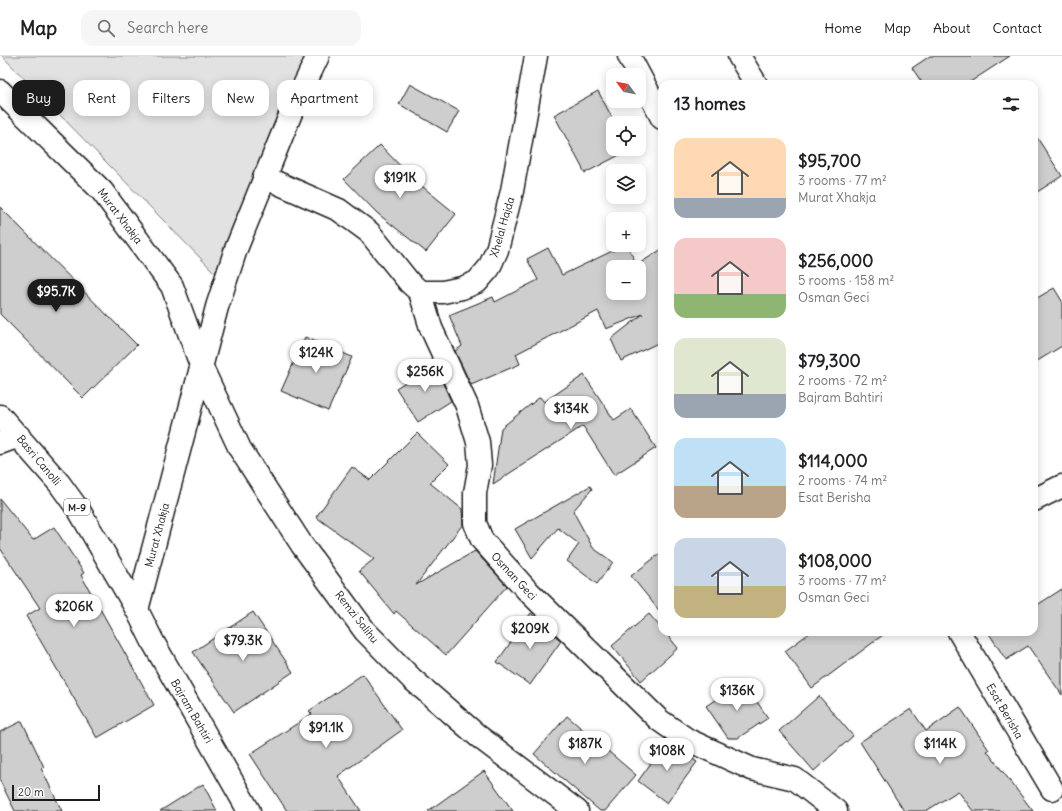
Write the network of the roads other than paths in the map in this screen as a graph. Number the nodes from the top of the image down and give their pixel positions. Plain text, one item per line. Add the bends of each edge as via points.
1 (318, 56) edge
2 (536, 56) edge
3 (629, 56) edge
4 (739, 56) edge
5 (754, 80) edge
6 (0, 90) edge
7 (658, 110) edge
8 (264, 178) junction
9 (420, 292) junction
10 (202, 368) junction
11 (0, 416) edge
12 (10, 440) edge
13 (1062, 486) edge
14 (1038, 498) edge
15 (137, 610) junction
16 (961, 636) edge
17 (1052, 789) dead end
18 (249, 811) edge
19 (578, 811) edge
20 (836, 811) edge

1 - 8 street, Murat Xhakja
2 - 9 street, Xhelal Hajda via 512,191 490,268 477,282 462,288 443,292
3 - 7 street
4 - 5 street
6 - 10 street, Murat Xhakja via 102,190 172,286
8 - 9 street via 339,210 351,218 369,232
8 - 10 street, Murat Xhakja via 217,307
9 - 20 street, Osman Geci via 432,328 467,406 478,442 480,465 475,493 475,523 482,540 531,594 659,720 688,740 745,766 795,779
10 - 15 street, Murat Xhakja
10 - 19 street, Remzi Salihu via 240,449 302,545 365,631 412,679 478,736
11 - 12 street, Basri Canolli / M-9
12 - 15 street, Basri Canolli / M-9 via 59,483 80,512
13 - 14 street
15 - 18 street, Bajram Bahtiri / M-9
16 - 17 street, Esat Berisha

